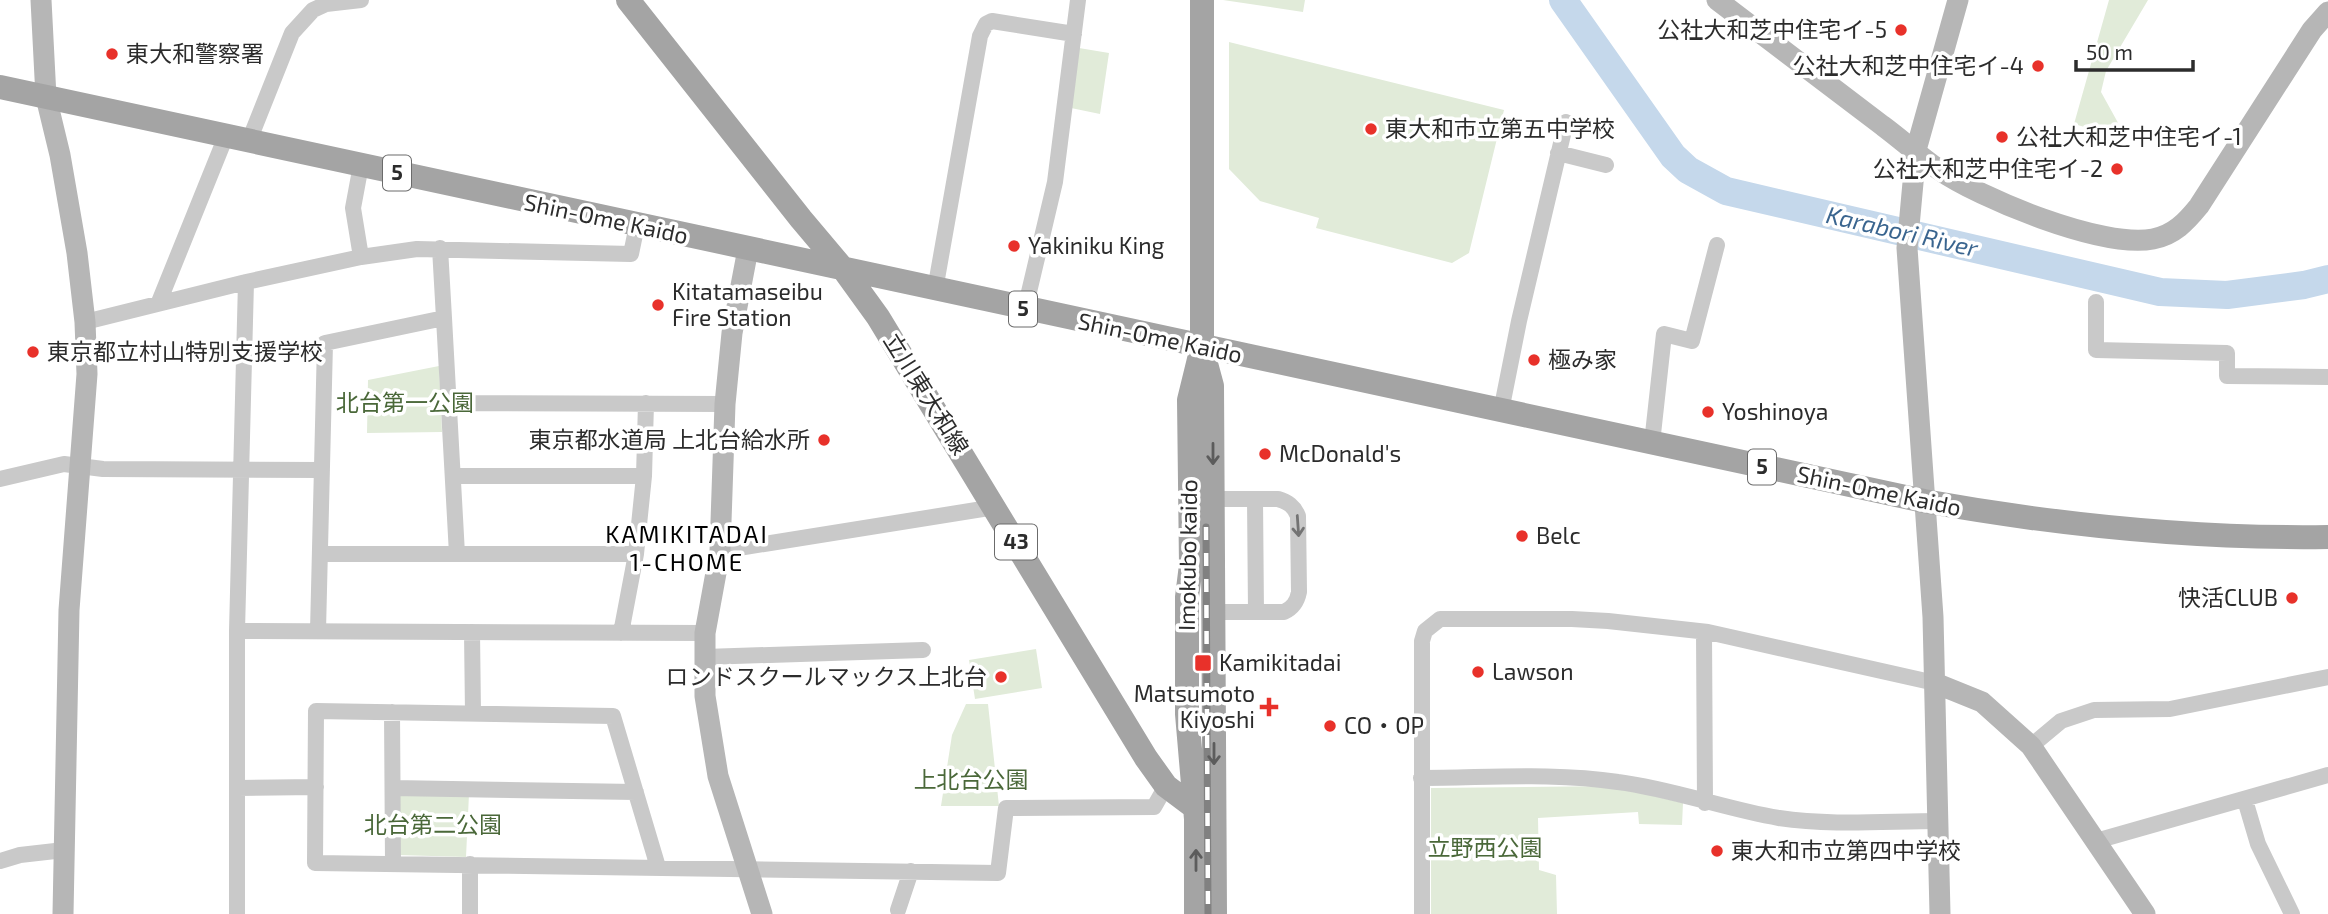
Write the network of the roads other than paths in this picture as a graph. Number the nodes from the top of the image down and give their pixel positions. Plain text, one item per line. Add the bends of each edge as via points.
1 (41, 0) edge
2 (361, 0) edge
3 (628, 0) edge
4 (1078, 0) edge
5 (1202, 0) edge
6 (1717, 0) edge
7 (1958, 0) edge
8 (307, 5) edge
9 (2326, 15) edge
10 (1074, 34) junction
11 (0, 87) edge
12 (46, 97) junction
13 (1566, 122) dead end
14 (238, 139) junction
15 (1916, 150) junction
16 (1558, 153) junction
17 (360, 165) junction
18 (1606, 165) dead end
19 (637, 225) junction
20 (1717, 245) dead end
21 (440, 248) junction
22 (748, 250) junction
23 (361, 257) junction
24 (844, 270) junction
25 (246, 282) junction
26 (908, 284) junction
27 (935, 290) junction
28 (159, 302) junction
29 (2096, 302) dead end
30 (1025, 309) junction
31 (444, 318) junction
32 (85, 322) junction
33 (881, 323) junction
34 (1202, 347) junction
35 (2328, 377) edge
36 (449, 403) junction
37 (646, 403) junction
38 (725, 404) junction
39 (1501, 411) junction
40 (1652, 443) junction
41 (80, 466) junction
42 (322, 470) junction
43 (240, 471) junction
44 (453, 476) junction
45 (644, 476) junction
46 (0, 479) edge
47 (1213, 499) junction
48 (1255, 499) junction
49 (1924, 501) junction
50 (995, 507) junction
51 (1191, 529) junction
52 (2328, 537) edge
53 (720, 551) junction
54 (320, 554) junction
55 (457, 554) junction
56 (636, 554) junction
57 (1213, 612) junction
58 (1255, 612) junction
59 (237, 631) junction
60 (318, 631) junction
61 (472, 632) junction
62 (1704, 632) junction
63 (621, 633) junction
64 (705, 633) junction
65 (923, 649) dead end
66 (705, 657) junction
67 (2328, 677) edge
68 (1935, 683) junction
69 (392, 712) junction
70 (473, 714) junction
71 (2031, 746) junction
72 (2328, 775) edge
73 (1421, 778) junction
74 (1166, 786) junction
75 (316, 787) junction
76 (238, 788) junction
77 (393, 788) junction
78 (636, 792) junction
79 (2245, 800) junction
80 (1705, 803) junction
81 (1204, 807) junction
82 (1939, 821) junction
83 (2096, 841) junction
84 (64, 850) junction
85 (0, 861) edge
86 (393, 863) junction
87 (470, 864) junction
88 (658, 867) junction
89 (747, 869) junction
90 (911, 871) junction
91 (898, 910) dead end
92 (2290, 913) edge
93 (62, 914) edge
94 (237, 914) edge
95 (470, 914) edge
96 (762, 914) edge
97 (1196, 914) edge
98 (1215, 914) edge
99 (1422, 914) edge
100 (1940, 914) edge
101 (2145, 914) edge

1 - 12 street
2 - 8 street
3 - 24 main road, 立川東大和線 / 43
4 - 10 street
5 - 34 main road, Imokubo kaido
6 - 15 street
7 - 15 street
8 - 14 street
9 - 15 street via 2199,206 2172,233 2127,240 2042,219 1950,176
10 - 27 street via 992,21 986,24 980,36
10 - 30 street via 1055,182
11 - 12 main road, Shin-Ome Kaido / 5
12 - 14 main road, Shin-Ome Kaido / 5
12 - 32 street via 77,253
13 - 16 street
14 - 17 main road, Shin-Ome Kaido / 5
14 - 28 street
15 - 49 street via 1907,260
16 - 18 street
16 - 39 street
17 - 19 main road, Shin-Ome Kaido / 5
17 - 23 street via 353,208
19 - 21 street via 631,254
19 - 22 main road, Shin-Ome Kaido / 5
20 - 40 street via 1692,341 1664,334
21 - 23 street
21 - 31 street
22 - 24 main road, Shin-Ome Kaido / 5
22 - 38 street via 732,333
23 - 25 street
24 - 26 main road, Shin-Ome Kaido / 5
24 - 33 main road, 立川東大和線 / 43
25 - 28 street
25 - 43 street
26 - 27 main road, Shin-Ome Kaido / 5
26 - 33 main road
27 - 30 main road, Shin-Ome Kaido / 5
28 - 32 street
29 - 35 street via 2096,350 2227,353 2227,376
30 - 34 main road, Shin-Ome Kaido / 5
31 - 36 street
31 - 42 street via 325,343
32 - 41 street via 87,374
33 - 50 main road, 立川東大和線 / 43
34 - 39 main road, Shin-Ome Kaido / 5
34 -> 47 main road, Imokubo kaido via 1212,386
34 - 51 main road, Imokubo kaido via 1189,400
36 - 37 street
36 - 44 street
37 - 38 street
37 - 45 street
38 - 53 street
39 - 40 main road, Shin-Ome Kaido / 5
40 - 49 main road, Shin-Ome Kaido / 5
41 - 43 street
41 - 46 street via 64,464
41 - 84 street via 69,610
42 - 43 street
42 - 54 street
43 - 59 street
44 - 45 street
44 - 55 street
45 - 56 street
47 - 48 street
47 - 51 street via 1199,510
47 - 57 main road, Imokubo kaido
48 - 58 street
48 -> 58 street via 1278,499 1295,509 1299,592 1291,609
49 - 52 main road, Shin-Ome Kaido / 5 via 2123,530
49 - 68 street
50 - 53 street
50 - 74 main road, 立川東大和線 / 43
51 - 81 main road, Imokubo kaido via 1186,714
53 - 64 street
54 - 55 street
54 - 60 street
55 - 56 street
56 - 63 street
57 - 58 street
57 -> 81 main road, Imokubo kaido
59 - 60 street
59 - 76 street
60 - 61 street
61 - 63 street
61 - 70 street
62 - 68 street
62 - 73 street via 1572,619 1440,620 1425,631 1422,641
62 - 80 street
63 - 64 street
64 - 66 street
65 - 66 street
66 - 89 street via 705,696 719,776
67 - 71 street via 2170,709 2094,710 2062,721
68 - 71 street via 1982,702
68 - 82 street
69 - 70 street
69 - 75 street via 316,711
69 - 77 street
70 - 78 street via 613,716
71 - 83 street
72 - 79 street
73 - 80 street via 1618,781
73 - 99 street
74 - 81 main road, 立川東大和線 / 43
74 - 90 street via 1154,807 1006,808 998,873
75 - 76 street
75 - 86 street via 315,863
76 - 94 street
77 - 78 street
77 - 86 street
78 - 88 street
79 - 83 street
79 - 92 street via 2258,844
80 - 82 street via 1815,821
97 -> 81 main road, Imokubo kaido
81 - 98 main road, Imokubo kaido
82 - 100 street
83 - 101 street
84 - 85 street
84 - 93 street
86 - 87 street
87 - 88 street
87 - 95 street
88 - 89 street
89 - 90 street
89 - 96 street
90 - 91 street

